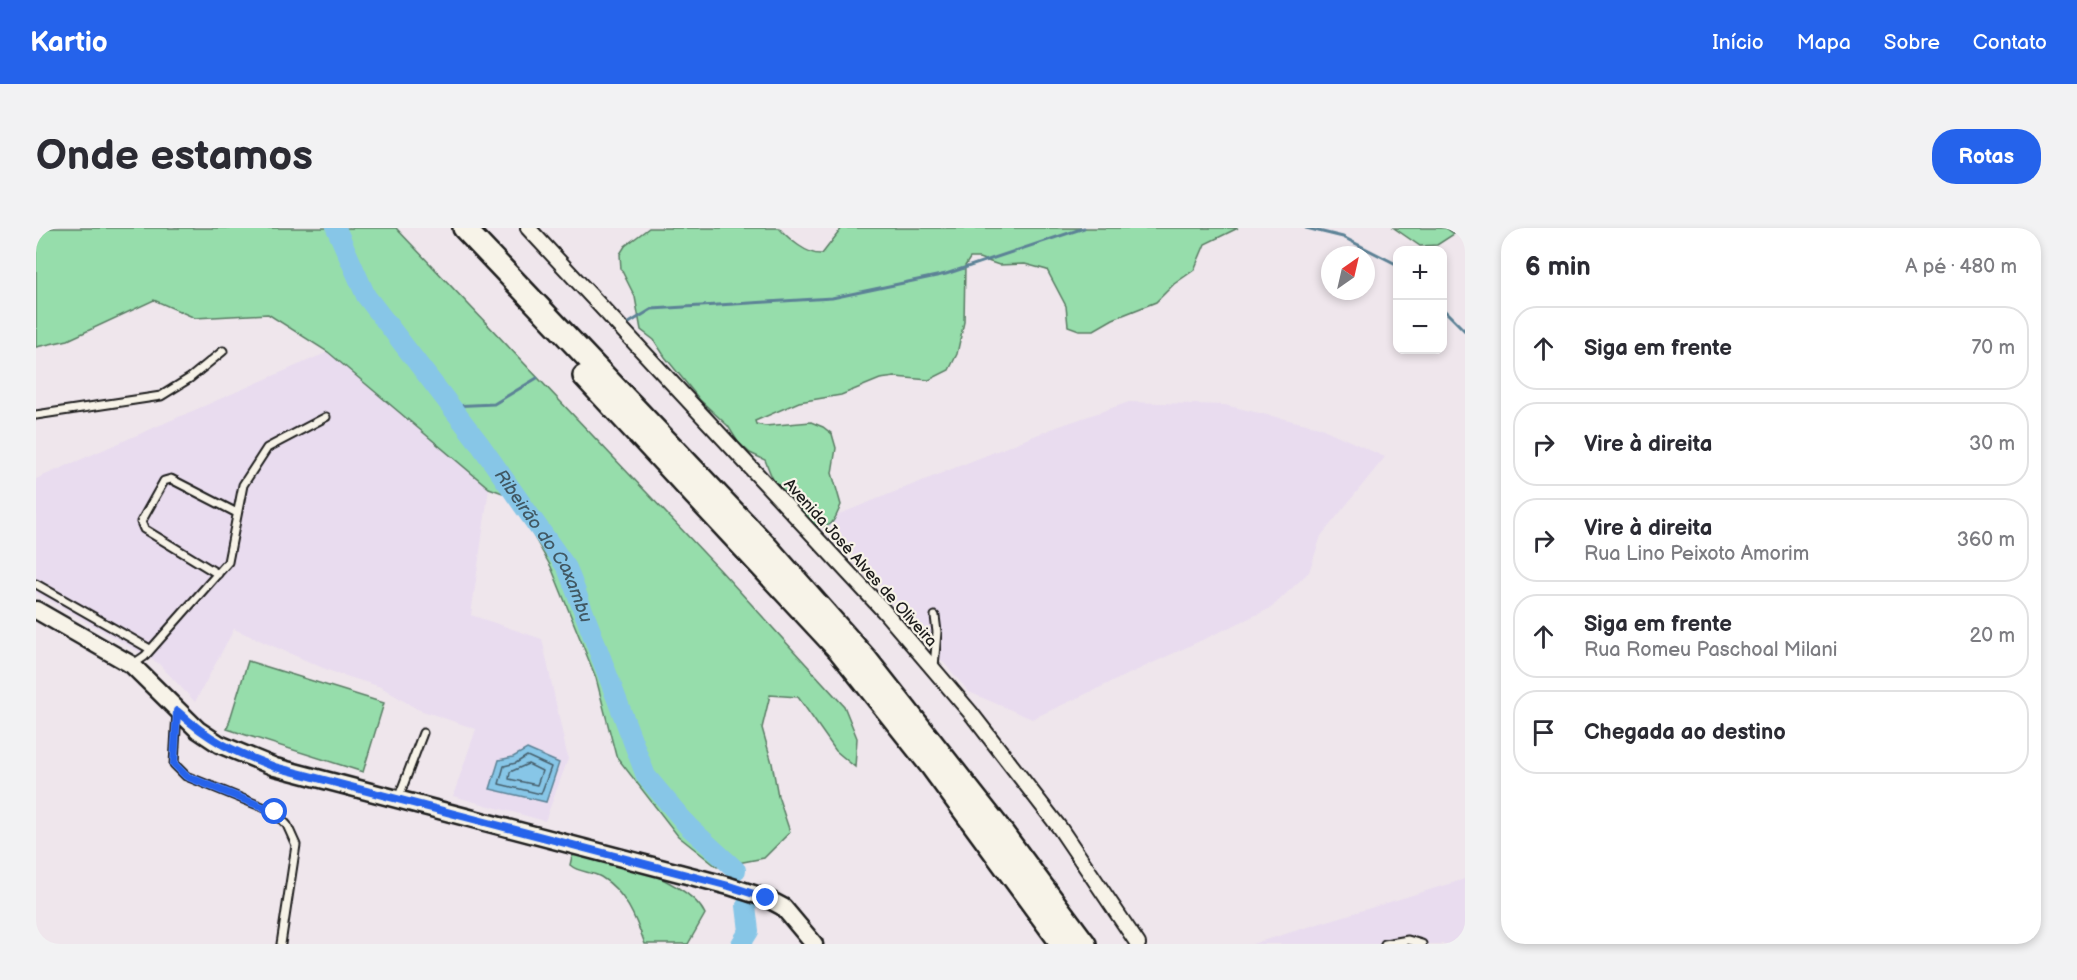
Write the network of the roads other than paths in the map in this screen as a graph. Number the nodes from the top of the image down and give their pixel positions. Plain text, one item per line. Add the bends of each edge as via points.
1 (447, 228) edge
2 (464, 228) edge
3 (530, 229) edge
4 (224, 351) dead end
5 (36, 415) edge
6 (326, 417) dead end
7 (237, 513) junction
8 (218, 574) junction
9 (36, 584) edge
10 (36, 610) edge
11 (935, 616) dead end
12 (150, 649) junction
13 (132, 665) junction
14 (934, 670) junction
15 (177, 711) junction
16 (423, 733) dead end
17 (398, 799) junction
18 (281, 944) edge
19 (814, 944) edge
20 (1062, 944) edge
21 (1085, 944) edge
22 (1138, 944) edge
23 (1386, 944) edge
24 (1422, 944) edge

1 - 20 main road via 839,650 932,767
2 - 21 main road via 766,546 866,659
3 - 14 street, Avenida José Alves de Oliveira
4 - 5 lane via 161,396
6 - 7 lane via 267,448 243,485
7 - 8 lane via 228,562
7 - 8 lane via 171,479 164,481 141,522 144,529
8 - 12 lane
9 - 12 lane
10 - 13 street
11 - 14 lane
12 - 13 lane
13 - 15 street
14 - 22 street, Avenida José Alves de Oliveira via 1059,827
15 - 17 street via 219,744 245,756
15 - 18 lane via 174,764 186,776 275,812 287,825 296,845
16 - 17 lane
17 - 19 street via 766,898 783,907
23 - 24 lane via 1408,940

